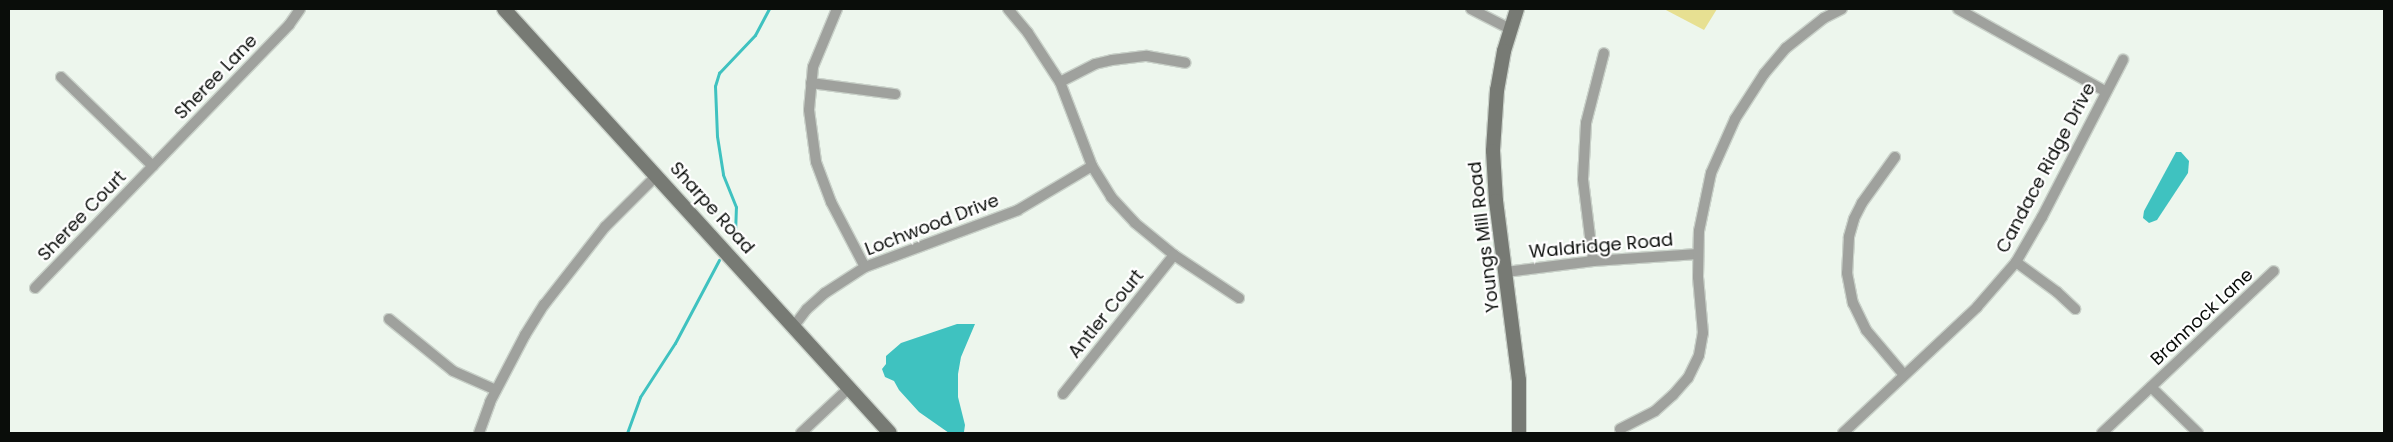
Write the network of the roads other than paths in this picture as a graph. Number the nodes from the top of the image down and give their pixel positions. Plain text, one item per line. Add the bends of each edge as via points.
1 (300, 9) edge
2 (504, 9) edge
3 (837, 9) edge
4 (1008, 9) edge
5 (1471, 9) edge
6 (1517, 9) edge
7 (1842, 9) edge
8 (1958, 9) edge
9 (1510, 29) junction
10 (1604, 53) dead end
11 (2123, 60) dead end
12 (1185, 63) dead end
13 (61, 78) dead end
14 (1060, 82) junction
15 (811, 83) junction
16 (2105, 91) junction
17 (895, 94) dead end
18 (1895, 157) dead end
19 (153, 166) junction
20 (1092, 166) junction
21 (657, 175) junction
22 (1698, 254) junction
23 (1174, 255) junction
24 (1593, 261) junction
25 (2016, 262) junction
26 (866, 267) junction
27 (2274, 271) dead end
28 (1506, 272) junction
29 (35, 288) dead end
30 (1239, 298) dead end
31 (2075, 309) dead end
32 (389, 319) dead end
33 (794, 326) junction
34 (1904, 375) junction
35 (2151, 386) junction
36 (849, 388) junction
37 (496, 390) junction
38 (1063, 394) dead end
39 (1620, 429) dead end
40 (479, 433) edge
41 (801, 433) edge
42 (890, 433) edge
43 (1519, 433) edge
44 (1843, 433) edge
45 (2102, 433) edge
46 (2198, 433) edge

1 - 19 street, Sheree Lane via 289,25
2 - 21 street, Sharpe Road
3 - 15 street via 820,44
4 - 14 street
5 - 9 street
6 - 9 street, Youngs Mill Road
7 - 22 street via 1824,18 1786,48 1764,74 1735,119 1711,173 1699,231
8 - 16 street
9 - 28 street, Youngs Mill Road via 1497,90 1493,151
10 - 24 street via 1586,123 1583,170
11 - 16 street, Candace Ridge Drive
12 - 14 street via 1146,56 1112,60 1095,64
13 - 19 street
14 - 20 street
15 - 17 street
15 - 26 street via 808,110 816,162 849,240
16 - 25 street, Candace Ridge Drive
18 - 34 street via 1854,219 1849,237 1847,273 1853,303 1866,330
19 - 29 street, Sheree Court
20 - 23 street via 1111,197 1135,223
20 - 26 street, Lochwood Drive via 1018,210
21 - 33 street, Sharpe Road
21 - 37 street via 605,227 563,279 525,336
22 - 24 street, Waldridge Road
22 - 39 street via 1703,333 1699,355 1688,378 1673,395 1655,411
23 - 30 street
23 - 38 street, Antler Court
24 - 28 street, Waldridge Road
25 - 31 street
25 - 34 street, Candace Ridge Drive via 1977,307
26 - 33 street, Lochwood Drive via 825,293 806,309
27 - 35 street, Brannock Lane
28 - 43 street, Youngs Mill Road via 1519,380
32 - 37 street via 453,372
33 - 36 street, Sharpe Road
34 - 44 street, Candace Ridge Drive
35 - 45 street, Brannock Lane
35 - 46 street
36 - 41 street
36 - 42 street, Sharpe Road
37 - 40 street

